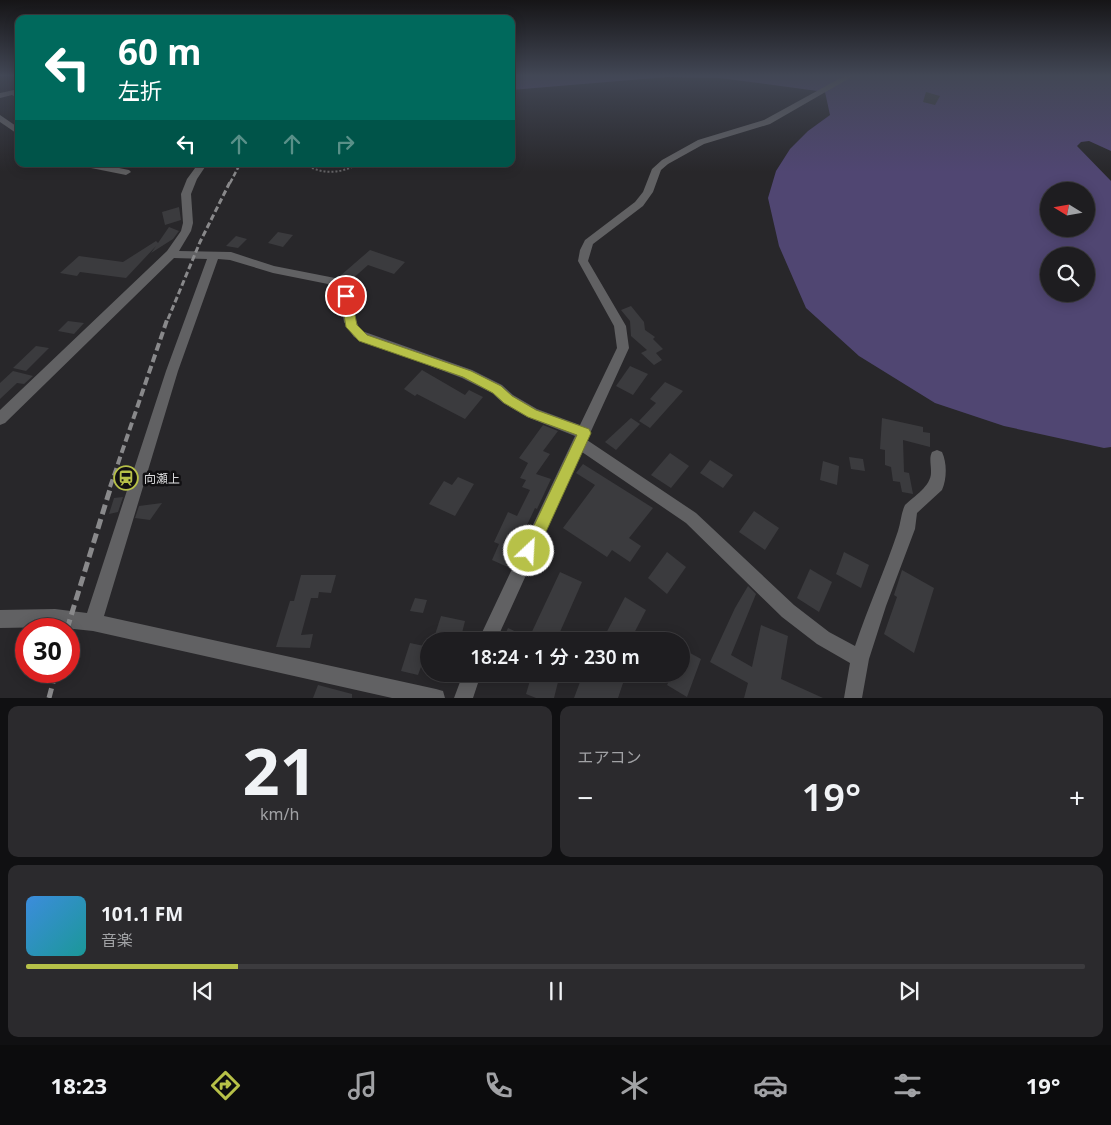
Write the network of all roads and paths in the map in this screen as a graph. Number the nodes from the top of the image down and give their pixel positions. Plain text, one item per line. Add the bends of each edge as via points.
1 (793, 108) edge
2 (0, 118) edge
3 (15, 129) edge
4 (101, 167) edge
5 (200, 167) edge
6 (310, 167) edge
7 (353, 167) edge
8 (126, 172) dead end
9 (171, 254) junction
10 (214, 254) junction
11 (0, 419) edge
12 (582, 438) junction
13 (937, 456) dead end
14 (0, 619) edge
15 (93, 622) junction
16 (491, 632) edge
17 (860, 659) junction
18 (469, 682) edge
19 (436, 698) edge
20 (463, 698) edge
21 (853, 698) edge

1 - 12 street via 767,122 701,142 665,162 657,169 648,192 639,204 588,244 583,261 620,326 624,343
2 - 3 street
4 - 8 street
5 - 9 street via 186,194 186,230
6 - 7 path via 332,172
9 - 10 street
9 - 11 street
10 - 12 street via 335,283 346,296 352,327 358,334 467,374 497,389 508,400
10 - 15 street via 168,381
12 - 16 street
12 - 17 street via 691,518 788,612 823,638
13 - 17 street via 937,485 910,510 907,529
14 - 15 street via 55,618
15 - 19 street
17 - 21 street
18 - 20 street

